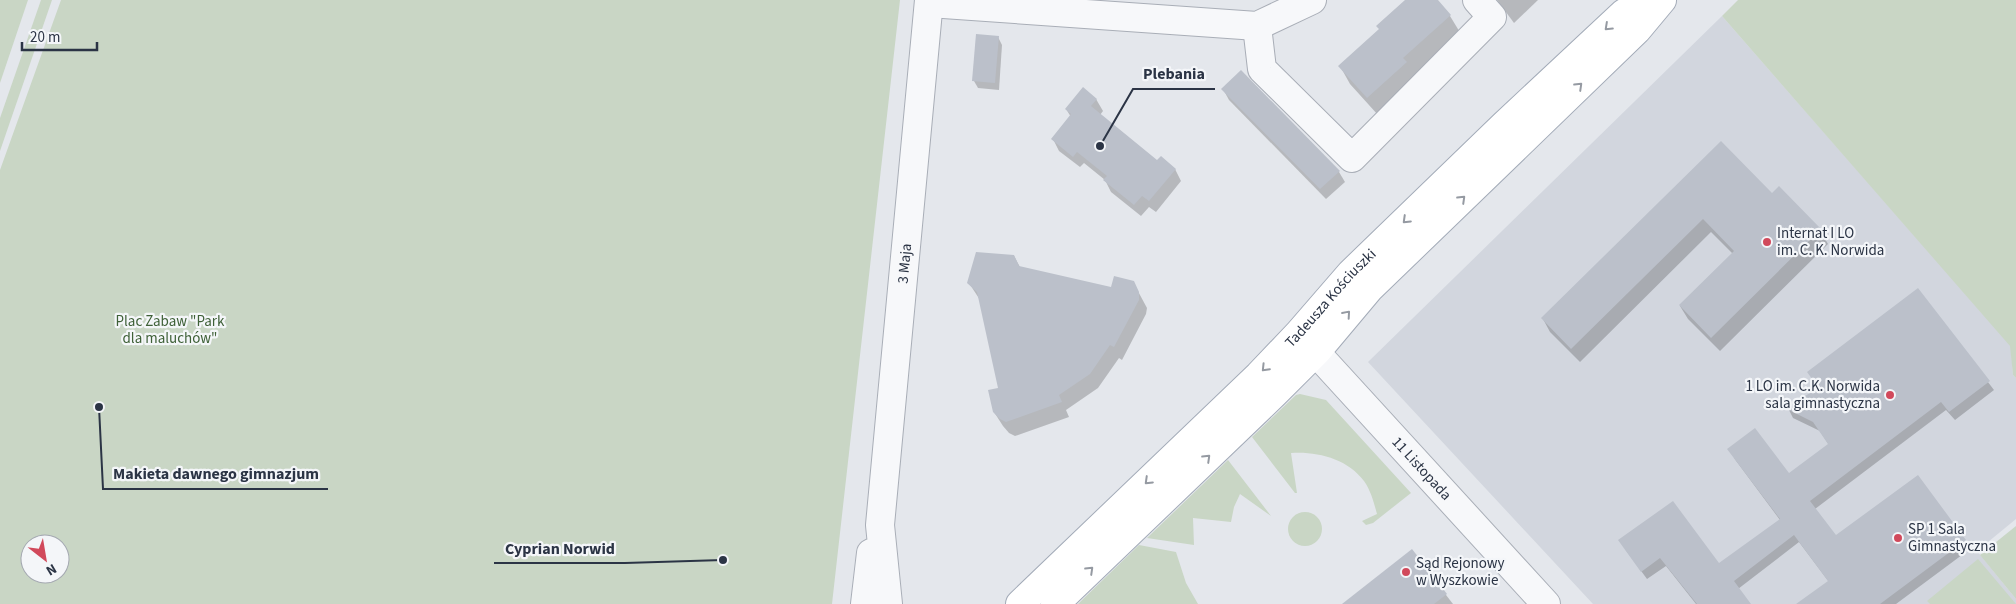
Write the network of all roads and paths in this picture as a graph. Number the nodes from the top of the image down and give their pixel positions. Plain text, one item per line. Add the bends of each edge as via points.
1 (1312, 0) edge
2 (1477, 0) edge
3 (1648, 0) edge
4 (1662, 0) edge
5 (929, 1) edge
6 (1257, 26) junction
7 (1308, 342) junction
8 (880, 525) junction
9 (865, 604) edge
10 (888, 604) edge
11 (1020, 604) edge
12 (1055, 604) edge
13 (1546, 604) edge

1 - 6 street
2 - 6 street via 1492,17 1352,158 1262,69
3 -> 7 main road, Tadeusza Kościuszki via 1624,13 1351,273
7 -> 4 main road, Tadeusza Kościuszki via 1369,289 1637,30
5 - 6 street
5 - 8 street, 3 Maja
7 -> 11 main road, Tadeusza Kościuszki via 1258,375
12 -> 7 main road, Tadeusza Kościuszki
7 - 13 street, 11 Listopada
8 - 9 street, 3 Maja via 870,556
8 - 10 street, 3 Maja

